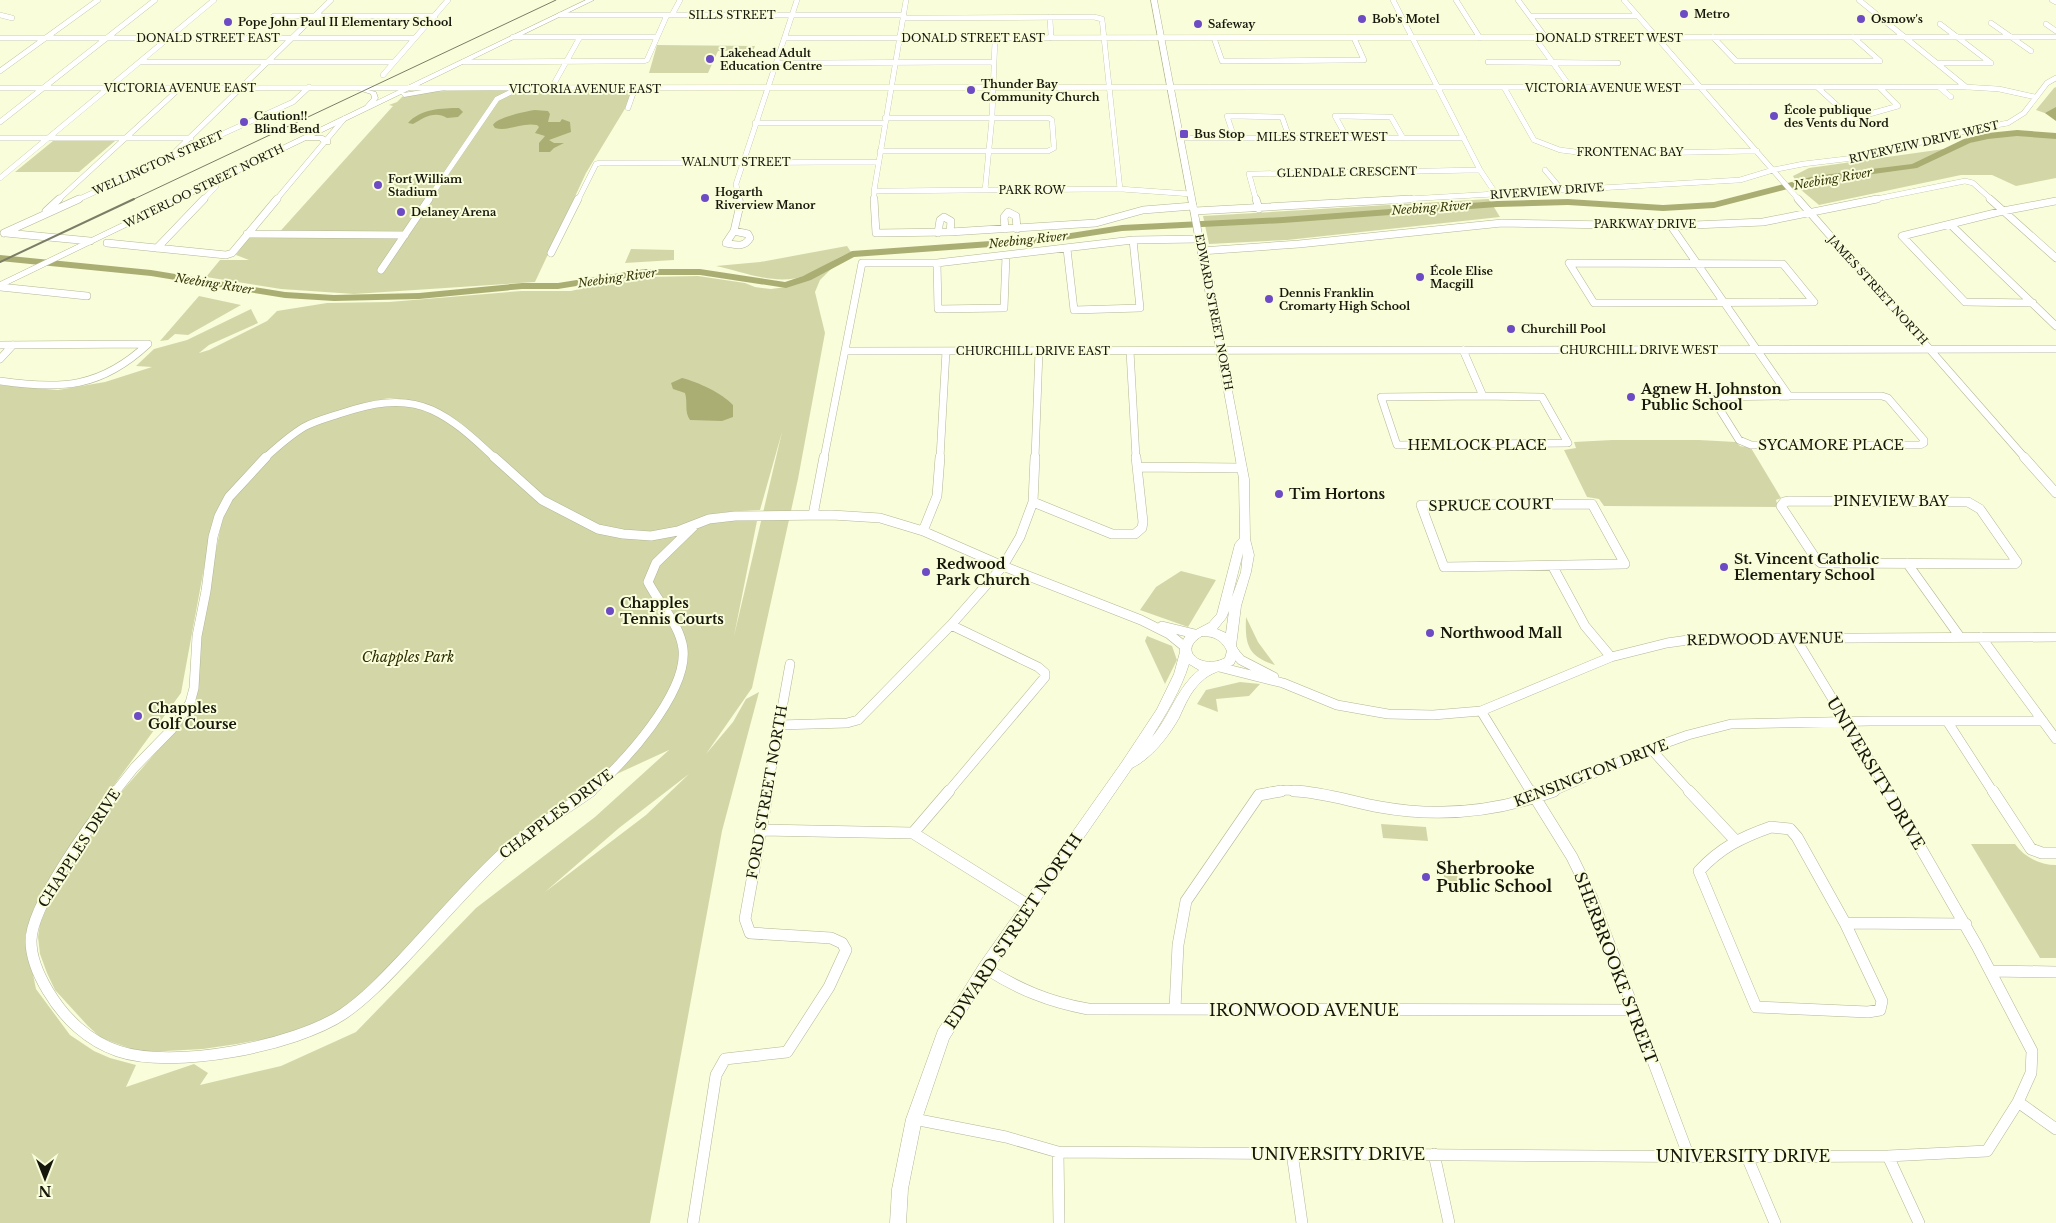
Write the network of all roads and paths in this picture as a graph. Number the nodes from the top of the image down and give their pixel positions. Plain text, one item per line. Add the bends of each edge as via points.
1 (98, 0) edge
2 (155, 0) edge
3 (214, 0) edge
4 (331, 0) edge
5 (448, 0) edge
6 (591, 0) edge
7 (680, 0) edge
8 (797, 0) edge
9 (906, 0) edge
10 (1154, 0) edge
11 (1392, 0) edge
12 (1456, 0) edge
13 (1518, 0) edge
14 (1624, 0) edge
15 (1859, 0) edge
16 (2052, 0) edge
17 (2056, 2) edge
18 (0, 15) edge
19 (560, 15) junction
20 (669, 15) junction
21 (792, 15) junction
22 (274, 16) dead end
23 (315, 16) junction
24 (435, 16) junction
25 (904, 16) junction
26 (1530, 16) junction
27 (1638, 16) junction
28 (1050, 17) junction
29 (12, 18) dead end
30 (1991, 23) dead end
31 (1940, 24) dead end
32 (2046, 24) dead end
33 (2056, 31) edge
34 (656, 37) junction
35 (1656, 37) junction
36 (1713, 37) junction
37 (1853, 37) junction
38 (1905, 37) junction
39 (1957, 37) junction
40 (2011, 37) junction
41 (2056, 37) edge
42 (0, 38) edge
43 (46, 38) junction
44 (106, 38) junction
45 (168, 38) junction
46 (292, 38) junction
47 (415, 38) junction
48 (513, 38) junction
49 (580, 38) junction
50 (785, 38) junction
51 (900, 38) junction
52 (995, 38) junction
53 (1051, 38) junction
54 (1106, 38) junction
55 (1161, 38) junction
56 (1214, 38) junction
57 (1354, 38) junction
58 (1413, 38) junction
59 (1480, 38) junction
60 (1536, 38) junction
61 (1546, 38) junction
62 (2031, 51) dead end
63 (647, 60) joint
64 (140, 62) junction
65 (267, 62) junction
66 (394, 62) junction
67 (463, 62) junction
68 (565, 62) junction
69 (896, 62) junction
70 (994, 62) junction
71 (1488, 62) dead end
72 (1552, 62) junction
73 (777, 63) junction
74 (1618, 63) dead end
75 (1937, 63) junction
76 (0, 71) edge
77 (382, 76) dead end
78 (2056, 78) edge
79 (309, 87) junction
80 (354, 87) junction
81 (1817, 87) junction
82 (1879, 87) junction
83 (1939, 87) junction
84 (1966, 87) junction
85 (0, 88) edge
86 (44, 88) junction
87 (109, 88) junction
88 (180, 88) junction
89 (241, 88) junction
90 (409, 88) junction
91 (448, 88) junction
92 (635, 88) junction
93 (767, 88) junction
94 (890, 88) junction
95 (993, 88) junction
96 (1111, 88) junction
97 (1171, 88) junction
98 (1440, 88) junction
99 (1505, 88) junction
100 (1571, 88) junction
101 (1700, 88) junction
102 (491, 89) junction
103 (517, 89) junction
104 (550, 89) junction
105 (1951, 97) dead end
106 (2034, 97) junction
107 (497, 99) junction
108 (628, 108) dead end
109 (365, 109) junction
110 (992, 118) junction
111 (344, 119) junction
112 (885, 121) junction
113 (0, 122) edge
114 (755, 123) junction
115 (1234, 137) junction
116 (1290, 137) junction
117 (0, 138) edge
118 (49, 138) junction
119 (124, 138) junction
120 (190, 138) junction
121 (1180, 138) junction
122 (1347, 138) junction
123 (1403, 138) junction
124 (1464, 138) junction
125 (212, 139) junction
126 (302, 140) junction
127 (326, 142) junction
128 (880, 151) junction
129 (989, 151) junction
130 (1756, 151) junction
131 (169, 159) junction
132 (743, 162) junction
133 (878, 162) junction
134 (595, 165) joint
135 (1480, 170) junction
136 (1545, 170) dead end
137 (1773, 170) junction
138 (0, 178) edge
139 (1782, 180) joint
140 (212, 182) junction
141 (1120, 189) junction
142 (985, 190) junction
143 (1561, 190) junction
144 (874, 191) junction
145 (1191, 194) junction
146 (1496, 194) junction
147 (2056, 201) edge
148 (1259, 208) junction
149 (1195, 211) junction
150 (2003, 211) junction
151 (1810, 212) junction
152 (39, 217) junction
153 (1951, 225) junction
154 (1671, 226) junction
155 (1017, 229) junction
156 (1005, 230) junction
157 (734, 232) dead end
158 (876, 232) joint
159 (950, 232) junction
160 (2, 233) edge
161 (938, 233) junction
162 (246, 234) junction
163 (405, 235) junction
164 (1199, 239) junction
165 (1133, 240) junction
166 (90, 241) junction
167 (107, 243) dead end
168 (156, 248) junction
169 (1067, 250) junction
170 (1201, 251) junction
171 (551, 253) dead end
172 (1006, 256) junction
173 (2056, 258) edge
174 (937, 263) junction
175 (1697, 264) junction
176 (381, 270) dead end
177 (0, 286) edge
178 (87, 296) dead end
179 (2033, 303) junction
180 (1723, 304) junction
181 (2056, 326) edge
182 (0, 344) edge
183 (14, 344) junction
184 (1931, 349) junction
185 (2056, 349) edge
186 (1222, 350) junction
187 (1463, 350) junction
188 (1756, 350) junction
189 (946, 351) junction
190 (1039, 351) junction
191 (1130, 351) junction
192 (845, 352) junction
193 (0, 359) edge
194 (0, 381) edge
195 (1483, 396) junction
196 (1789, 396) junction
197 (1137, 467) junction
198 (1242, 468) junction
199 (2056, 493) edge
200 (1033, 502) junction
201 (813, 516) junction
202 (694, 526) junction
203 (923, 531) junction
204 (1245, 538) junction
205 (1907, 564) junction
206 (1003, 566) junction
207 (1553, 567) junction
208 (1140, 620) junction
209 (951, 625) junction
210 (1200, 633) junction
211 (1960, 637) junction
212 (1981, 637) junction
213 (2056, 637) edge
214 (1795, 638) junction
215 (1232, 648) junction
216 (1186, 650) junction
217 (1610, 657) junction
218 (790, 664) dead end
219 (1215, 668) junction
220 (1283, 683) junction
221 (1481, 711) junction
222 (1946, 720) junction
223 (1847, 721) junction
224 (2043, 721) junction
225 (779, 725) junction
226 (2056, 740) edge
227 (1650, 748) junction
228 (1126, 766) junction
229 (1535, 798) junction
230 (760, 830) junction
231 (913, 833) junction
232 (1735, 840) junction
233 (2056, 853) edge
234 (1028, 905) junction
235 (1845, 923) junction
236 (1966, 924) junction
237 (985, 968) junction
238 (1992, 971) junction
239 (2056, 972) edge
240 (1176, 1009) junction
241 (1632, 1010) junction
242 (2018, 1102) junction
243 (914, 1119) junction
244 (2056, 1129) edge
245 (1058, 1152) junction
246 (1292, 1153) junction
247 (1434, 1154) junction
248 (1689, 1156) junction
249 (1888, 1156) junction
250 (1748, 1157) junction
251 (692, 1223) edge
252 (898, 1223) edge
253 (1059, 1223) edge
254 (1302, 1223) edge
255 (1450, 1223) edge
256 (1775, 1223) edge
257 (1919, 1223) edge

1 - 43 street
2 - 44 street
3 - 45 street
4 - 23 street
5 - 24 street
6 - 19 main road, WATERLOO STREET NORTH
7 - 20 street
8 - 21 street
9 - 25 street
10 - 55 main road, EDWARD STREET NORTH
11 - 58 street
12 - 59 street
13 - 26 street
14 - 27 street
15 - 38 street
16 - 17 street
18 - 29 street
19 - 20 street, SILLS STREET
19 - 48 main road, WATERLOO STREET NORTH
20 - 21 street, SILLS STREET
20 - 34 street
21 - 25 street, SILLS STREET
21 - 50 street
22 - 23 street
23 - 24 street
23 - 46 street
24 - 47 street
25 - 28 street, SILLS STREET
25 - 51 street
26 - 27 street
26 - 61 street
27 - 35 street
28 - 53 street
28 - 54 street, SILLS STREET via 1100,18 1104,20
30 - 40 street
31 - 39 street
32 - 33 street
34 - 49 street
34 - 63 street
35 - 36 street, DONALD STREET WEST
35 - 61 street, DONALD STREET WEST
35 - 101 street
36 - 37 street, DONALD STREET WEST
36 - 37 street via 1736,61 1880,61
37 - 38 street, DONALD STREET WEST
38 - 39 street, DONALD STREET WEST
38 - 75 street
39 - 40 street, DONALD STREET WEST
39 - 75 street via 1990,63
40 - 41 street, DONALD STREET WEST
40 - 62 street
42 - 43 street, DONALD STREET EAST
43 - 44 street, DONALD STREET EAST
43 - 76 street
44 - 45 street, DONALD STREET EAST
44 - 86 street
45 - 46 street, DONALD STREET EAST
45 - 64 street
46 - 47 street, DONALD STREET EAST
46 - 65 street
47 - 66 street
48 - 49 street
48 - 67 main road, WATERLOO STREET NORTH
49 - 68 street
50 - 51 street, DONALD STREET EAST
50 - 73 street
51 - 52 street, DONALD STREET EAST
51 - 69 street
52 - 53 street, DONALD STREET EAST
52 - 70 street
53 - 54 street, DONALD STREET EAST
54 - 55 street, DONALD STREET EAST
54 - 96 street
55 - 56 street, DONALD STREET WEST
55 - 97 main road, EDWARD STREET NORTH
56 - 57 street, DONALD STREET WEST
56 - 57 street via 1222,61 1364,60
57 - 58 street, DONALD STREET WEST
58 - 59 street, DONALD STREET WEST
58 - 98 street
59 - 60 street, DONALD STREET WEST
60 - 61 street, DONALD STREET WEST
60 - 72 street
63 - 68 street
64 - 65 street
64 - 87 street
65 - 66 street
65 - 89 street
66 - 77 street
67 - 68 street
67 - 90 main road, WATERLOO STREET NORTH
68 - 104 street
69 - 70 street
69 - 73 street
69 - 94 street
70 - 95 street
71 - 72 street
72 - 74 street
72 - 100 street
73 - 93 street
75 - 84 street
78 - 106 street, RIVERVEIW DRIVE WEST
79 - 80 street, VICTORIA AVENUE EAST
79 - 89 street, VICTORIA AVENUE EAST
79 - 125 street, WELLINGTON STREET via 293,102
80 - 90 street, VICTORIA AVENUE EAST
80 - 109 main road via 376,95
81 - 82 street, VICTORIA AVENUE WEST
81 - 82 street via 1852,119 1898,106
81 - 101 street, VICTORIA AVENUE WEST
82 - 83 street, VICTORIA AVENUE WEST
83 - 84 street, VICTORIA AVENUE WEST
83 - 105 street
84 - 106 street, VICTORIA AVENUE WEST via 1999,89
85 - 86 street, VICTORIA AVENUE EAST
86 - 87 street, VICTORIA AVENUE EAST
86 - 113 street
87 - 88 street, VICTORIA AVENUE EAST
87 - 118 street
88 - 89 street, VICTORIA AVENUE EAST
88 - 119 street
89 - 120 street
90 - 91 street, VICTORIA AVENUE EAST
90 - 109 main road, WATERLOO STREET NORTH
91 - 102 street, VICTORIA AVENUE EAST
91 - 109 main road via 409,94
92 - 93 street, VICTORIA AVENUE EAST
92 - 104 street, VICTORIA AVENUE EAST
92 - 108 street
93 - 94 street, VICTORIA AVENUE EAST
93 - 114 street
94 - 95 street, VICTORIA AVENUE EAST
94 - 112 street
95 - 96 street, VICTORIA AVENUE EAST
95 - 110 street
96 - 97 street, VICTORIA AVENUE EAST
96 - 141 street
97 - 98 street, VICTORIA AVENUE WEST
97 - 121 main road, EDWARD STREET NORTH
98 - 99 street, VICTORIA AVENUE WEST
98 - 124 street
99 - 100 street, VICTORIA AVENUE WEST
99 - 130 street, FRONTENAC BAY via 1534,140 1554,149 1594,153
100 - 101 street, VICTORIA AVENUE WEST
101 - 130 street, JAMES STREET NORTH
102 - 103 street, VICTORIA AVENUE EAST
102 - 107 street
103 - 104 street, VICTORIA AVENUE EAST
103 - 107 street
106 - 137 street, RIVERVEIW DRIVE WEST via 2024,113 2008,123 1862,157
107 - 163 street
109 - 111 main road, WATERLOO STREET NORTH
110 - 112 street
110 - 129 street
110 - 129 street via 1050,118 1054,148 1048,151
111 - 126 main road, WATERLOO STREET NORTH
111 - 127 street
112 - 114 street
112 - 128 street
114 - 132 street
115 - 116 street, MILES STREET WEST
115 - 116 street via 1227,116 1282,117
115 - 121 street, MILES STREET WEST
116 - 122 street, MILES STREET WEST
117 - 118 street
118 - 119 street
118 - 138 street
119 - 120 street
119 - 152 street
120 - 125 street
120 - 131 street
121 - 145 main road, EDWARD STREET NORTH
122 - 123 street, MILES STREET WEST
122 - 123 street via 1335,116 1391,117
123 - 124 street, MILES STREET WEST
124 - 135 street
125 - 131 street, WELLINGTON STREET
126 - 127 main road via 320,138
126 - 140 main road, WATERLOO STREET NORTH
127 - 162 street
128 - 129 street
128 - 133 street
129 - 142 street
130 - 137 street, JAMES STREET NORTH
131 - 152 street, WELLINGTON STREET
132 - 133 street, WALNUT STREET
132 - 134 street, WALNUT STREET via 606,162
132 - 157 street via 736,184 740,205
133 - 144 street
134 - 171 street
135 - 146 street
135 - 148 street, GLENDALE CRESCENT via 1249,174
136 - 143 street
137 - 139 street, JAMES STREET NORTH
137 - 143 street, RIVERVIEW DRIVE via 1752,178 1726,182
139 - 151 street, JAMES STREET NORTH
140 - 166 main road, WATERLOO STREET NORTH
140 - 168 street via 216,186
141 - 142 street, PARK ROW
141 - 145 street, PARK ROW
142 - 144 street, PARK ROW
143 - 146 street, RIVERVIEW DRIVE
144 - 158 street
145 - 149 main road, EDWARD STREET NORTH
146 - 148 street, RIVERVIEW DRIVE
147 - 150 street
148 - 149 street
149 - 155 street via 1143,210 1096,223
149 - 164 main road, EDWARD STREET NORTH
150 - 151 street, PARKWAY DRIVE via 1973,183 1965,182
150 - 153 street
150 - 173 street, PARKWAY DRIVE
151 - 154 street, PARKWAY DRIVE via 1763,222
151 - 184 street, JAMES STREET NORTH
152 - 160 street, WELLINGTON STREET
153 - 179 street
153 - 179 street via 1902,236 1965,302
154 - 170 street, PARKWAY DRIVE via 1494,223
154 - 175 street
155 - 156 street
155 - 156 street via 1016,216 1008,212 1004,217
156 - 159 street
158 - 161 street
159 - 161 street
159 - 161 street via 951,220 944,217 940,219
160 - 166 street
162 - 163 street
162 - 168 street via 226,255
163 - 176 street
164 - 165 street
164 - 170 main road, EDWARD STREET NORTH
165 - 169 street
165 - 169 street via 1140,308 1074,310
166 - 177 main road, WATERLOO STREET NORTH
167 - 168 street
169 - 172 street
170 - 186 main road, EDWARD STREET NORTH
172 - 174 street
172 - 174 street via 1004,308 938,309
174 - 192 street via 862,264
175 - 180 street
175 - 180 street via 1783,264 1814,302
175 - 180 street via 1569,263 1594,303
177 - 178 street
179 - 181 street
180 - 188 street
182 - 183 street
183 - 193 street
183 - 194 street via 148,344 118,369 75,384 58,387
184 - 185 street, CHURCHILL DRIVE WEST
184 - 188 street, CHURCHILL DRIVE WEST
184 - 199 street, JAMES STREET NORTH
186 - 187 street, CHURCHILL DRIVE WEST
186 - 191 street, CHURCHILL DRIVE EAST
186 - 198 main road, EDWARD STREET NORTH
187 - 188 street, CHURCHILL DRIVE WEST
187 - 195 street
188 - 196 street
189 - 190 street, CHURCHILL DRIVE EAST
189 - 192 street, CHURCHILL DRIVE EAST
189 - 203 street via 939,482
190 - 191 street, CHURCHILL DRIVE EAST
190 - 200 street
191 - 197 street
192 - 201 street
195 - 195 street, HEMLOCK PLACE via 1427,396 1381,396 1397,445 1568,443 1542,397
196 - 196 street, SYCAMORE PLACE via 1712,397 1739,440 1751,445 1920,446 1924,443 1888,398
197 - 198 street
197 - 200 street via 1143,522 1135,534 1112,534
198 - 204 main road, EDWARD STREET NORTH
200 - 206 street via 1020,537
201 - 202 street, CHAPPLES DRIVE via 747,515 716,518
201 - 203 street, CHAPPLES DRIVE via 880,518
202 - 202 street, CHAPPLES DRIVE via 639,536 587,525 542,500 446,417 406,402 370,404 296,431 240,484 221,510 195,645 194,691 185,712 115,793 36,915 31,942 33,954 48,991 69,1019 98,1044 119,1053 142,1057 189,1056 262,1044 298,1034 336,1018 354,1006 497,859 547,818 600,784 618,768 647,732 674,686 684,650 677,630 648,582 656,563
203 - 206 street, CHAPPLES DRIVE
204 - 210 main road, EDWARD STREET NORTH via 1240,544 1222,615
204 - 215 main road, EDWARD STREET NORTH via 1249,546 1248,558 1236,606
205 - 205 street, PINEVIEW BAY via 2017,562 1980,509 1968,502 1781,504 1821,563
205 - 211 street
206 - 208 street, CHAPPLES DRIVE
206 - 209 street
207 - 207 street, SPRUCE COURT via 1625,564 1592,504 1421,505 1444,567
207 - 217 street via 1585,626
208 - 210 street
208 - 216 street via 1169,634
209 - 225 street via 858,720
209 - 231 street via 1038,667 1045,673 1045,678
210 - 215 main road via 1223,636
210 - 216 main road via 1186,642
211 - 212 street, REDWOOD AVENUE
211 - 214 street, REDWOOD AVENUE
212 - 213 street, REDWOOD AVENUE
212 - 224 street
214 - 217 street, REDWOOD AVENUE via 1695,639
214 - 223 street, UNIVERSITY DRIVE
215 - 219 main road via 1230,661
215 - 220 street, REDWOOD AVENUE via 1241,660
216 - 219 main road via 1195,664
216 - 228 main road, EDWARD STREET NORTH via 1171,695
217 - 221 street, REDWOOD AVENUE
218 - 225 street, FORD STREET NORTH
219 - 220 street, REDWOOD AVENUE
219 - 228 main road, EDWARD STREET NORTH via 1193,680 1157,740
220 - 221 street, REDWOOD AVENUE via 1337,705 1388,714
221 - 229 street, SHERBROOKE STREET
222 - 223 street, KENSINGTON DRIVE
222 - 224 street, KENSINGTON DRIVE
222 - 233 street via 2031,849
223 - 227 street, KENSINGTON DRIVE via 1720,726
223 - 236 street, UNIVERSITY DRIVE
224 - 226 street
225 - 230 street, FORD STREET NORTH
227 - 229 street, KENSINGTON DRIVE
227 - 232 street
228 - 234 main road, EDWARD STREET NORTH
229 - 240 street, KENSINGTON DRIVE via 1496,809 1433,812 1383,808 1290,789 1258,795 1186,901 1178,945
229 - 241 street, SHERBROOKE STREET via 1592,898
230 - 231 street
230 - 251 street, FORD STREET NORTH via 744,920 750,933 831,938 842,943 846,950 829,987 787,1052 725,1059 716,1075
231 - 234 street
232 - 235 street via 1771,826 1790,830
232 - 235 street via 1713,854 1699,871 1756,1007 1880,1010 1882,1001
234 - 237 main road, EDWARD STREET NORTH
235 - 236 street
236 - 238 street, UNIVERSITY DRIVE
237 - 240 street, IRONWOOD AVENUE via 1030,995 1059,1004 1088,1009
237 - 243 main road, EDWARD STREET NORTH via 943,1035
238 - 239 street
238 - 242 street, UNIVERSITY DRIVE via 2032,1051 2031,1073
240 - 241 street, IRONWOOD AVENUE
241 - 248 street, SHERBROOKE STREET
242 - 244 street
242 - 249 street, UNIVERSITY DRIVE via 1987,1151
243 - 245 street, UNIVERSITY DRIVE via 1006,1137
243 - 252 main road, EDWARD STREET NORTH via 900,1190
245 - 246 street, UNIVERSITY DRIVE
245 - 253 street
246 - 247 street, UNIVERSITY DRIVE
246 - 254 street
247 - 248 street, UNIVERSITY DRIVE
247 - 255 street
248 - 250 street, UNIVERSITY DRIVE
249 - 250 street, UNIVERSITY DRIVE
249 - 257 street
250 - 256 street

